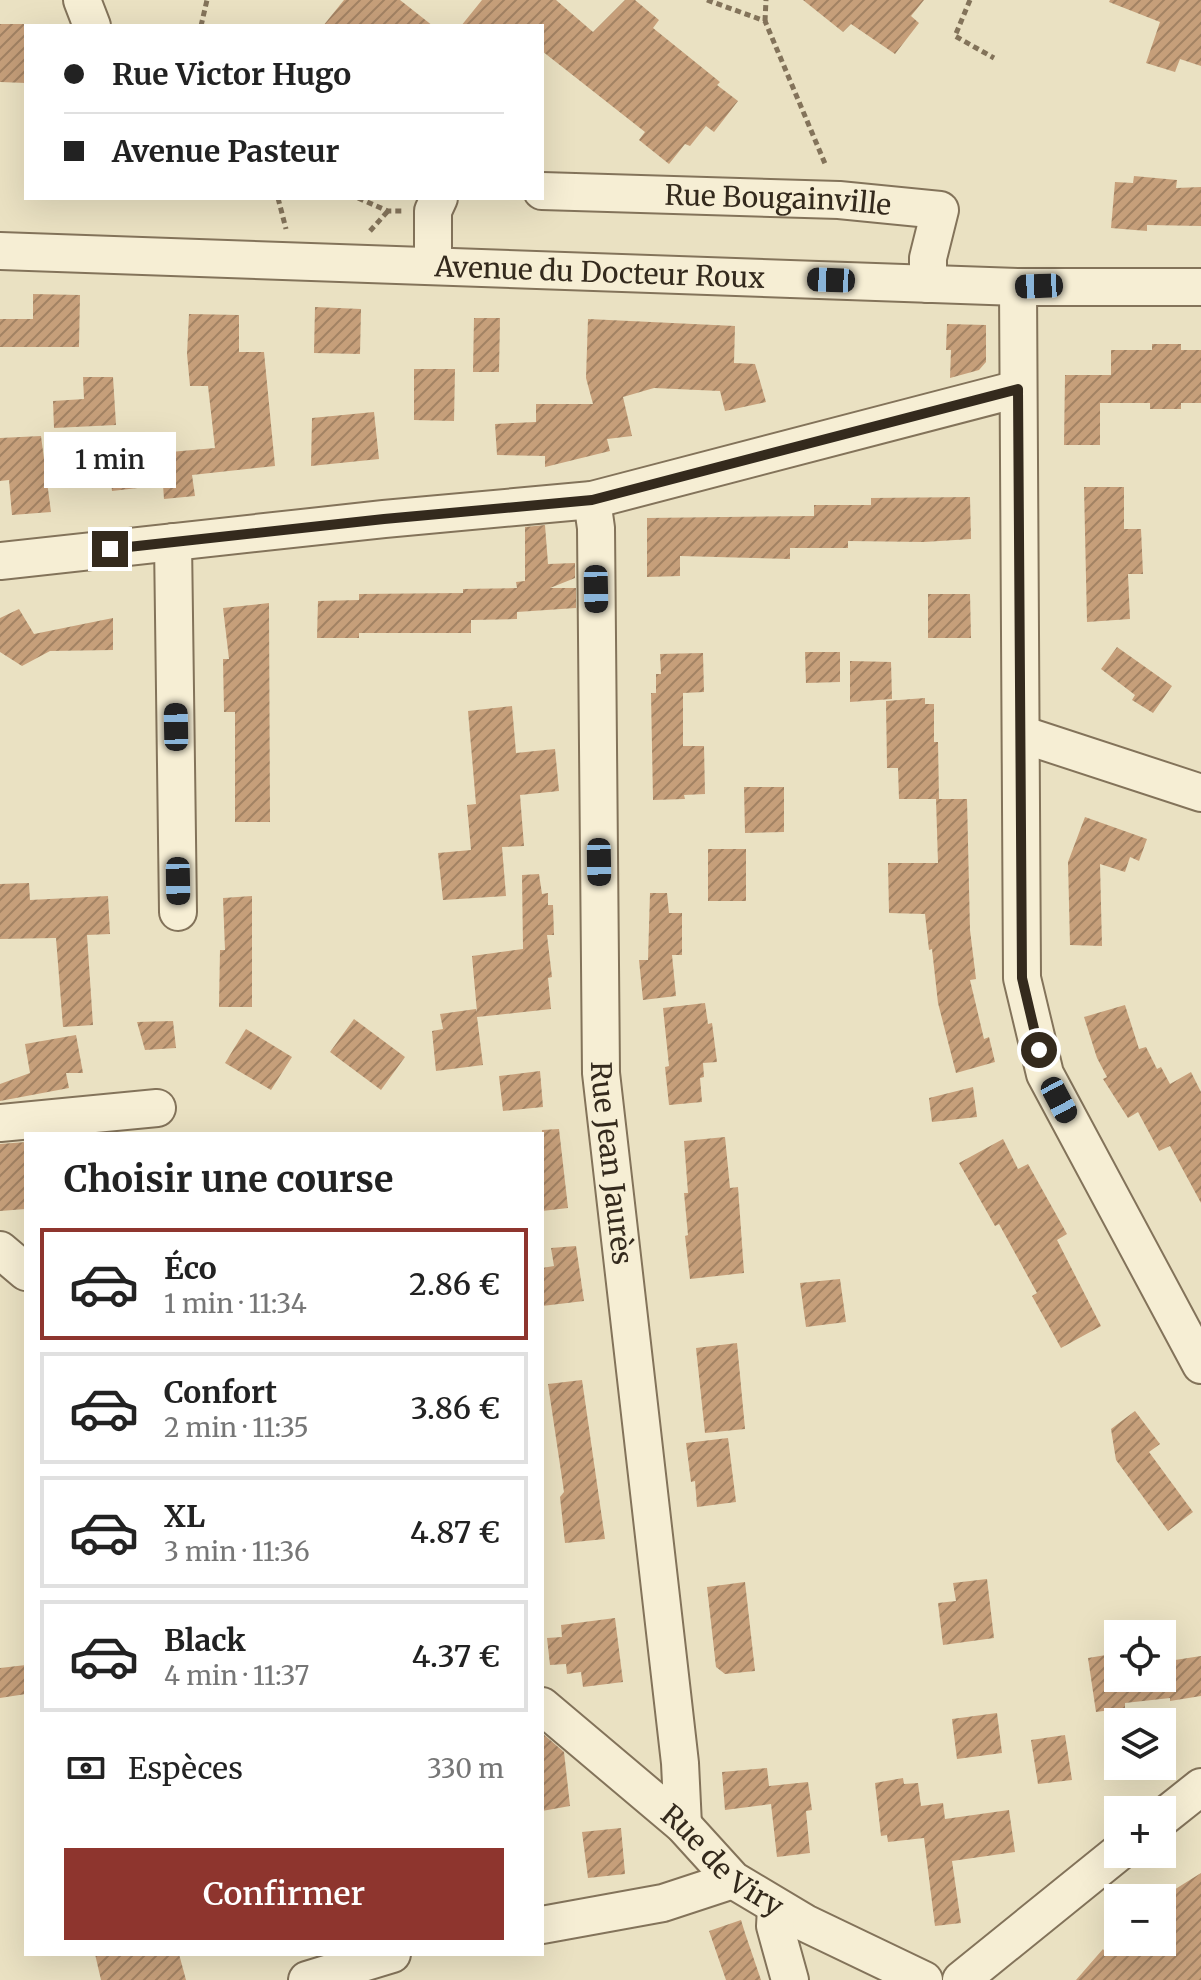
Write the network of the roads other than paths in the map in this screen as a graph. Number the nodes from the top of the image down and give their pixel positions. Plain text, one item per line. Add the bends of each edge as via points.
1 (82, 0) edge
2 (91, 24) edge
3 (544, 191) edge
4 (436, 204) edge
5 (0, 251) edge
6 (433, 266) junction
7 (928, 284) junction
8 (1018, 287) junction
9 (1201, 287) edge
10 (1018, 389) junction
11 (592, 500) junction
12 (173, 542) junction
13 (0, 561) edge
14 (1021, 734) junction
15 (1201, 793) edge
16 (178, 912) dead end
17 (157, 1108) dead end
18 (0, 1123) edge
19 (0, 1250) edge
20 (24, 1270) edge
21 (1201, 1365) edge
22 (544, 1708) edge
23 (1201, 1787) edge
24 (1176, 1807) edge
25 (683, 1825) junction
26 (1104, 1864) edge
27 (733, 1880) junction
28 (776, 1908) junction
29 (544, 1925) edge
30 (385, 1956) edge
31 (307, 1980) edge
32 (790, 1980) edge
33 (924, 1980) edge
34 (961, 1980) edge

1 - 2 street
3 - 7 street, Rue Bougainville via 839,200 940,210 928,258
4 - 6 street
5 - 6 street, Avenue du Docteur Roux
6 - 7 street, Avenue du Docteur Roux
7 - 8 street, Avenue du Docteur Roux
8 - 9 street, Avenue du Docteur Roux
8 - 10 street
10 - 11 street
10 - 14 street
11 - 12 street
11 - 25 street, Rue Jean Jaurès via 601,1073
12 - 13 street
12 - 16 street
14 - 15 street
14 - 21 street via 1022,978 1045,1074
17 - 18 street
19 - 20 street
22 - 25 street, Rue de Viry
23 - 24 street
25 - 27 street, Rue de Viry
26 - 34 street
27 - 28 street, Rue de Viry
27 - 29 street via 663,1903
28 - 32 street via 775,1926
28 - 33 street, Rue de Viry
30 - 31 street

